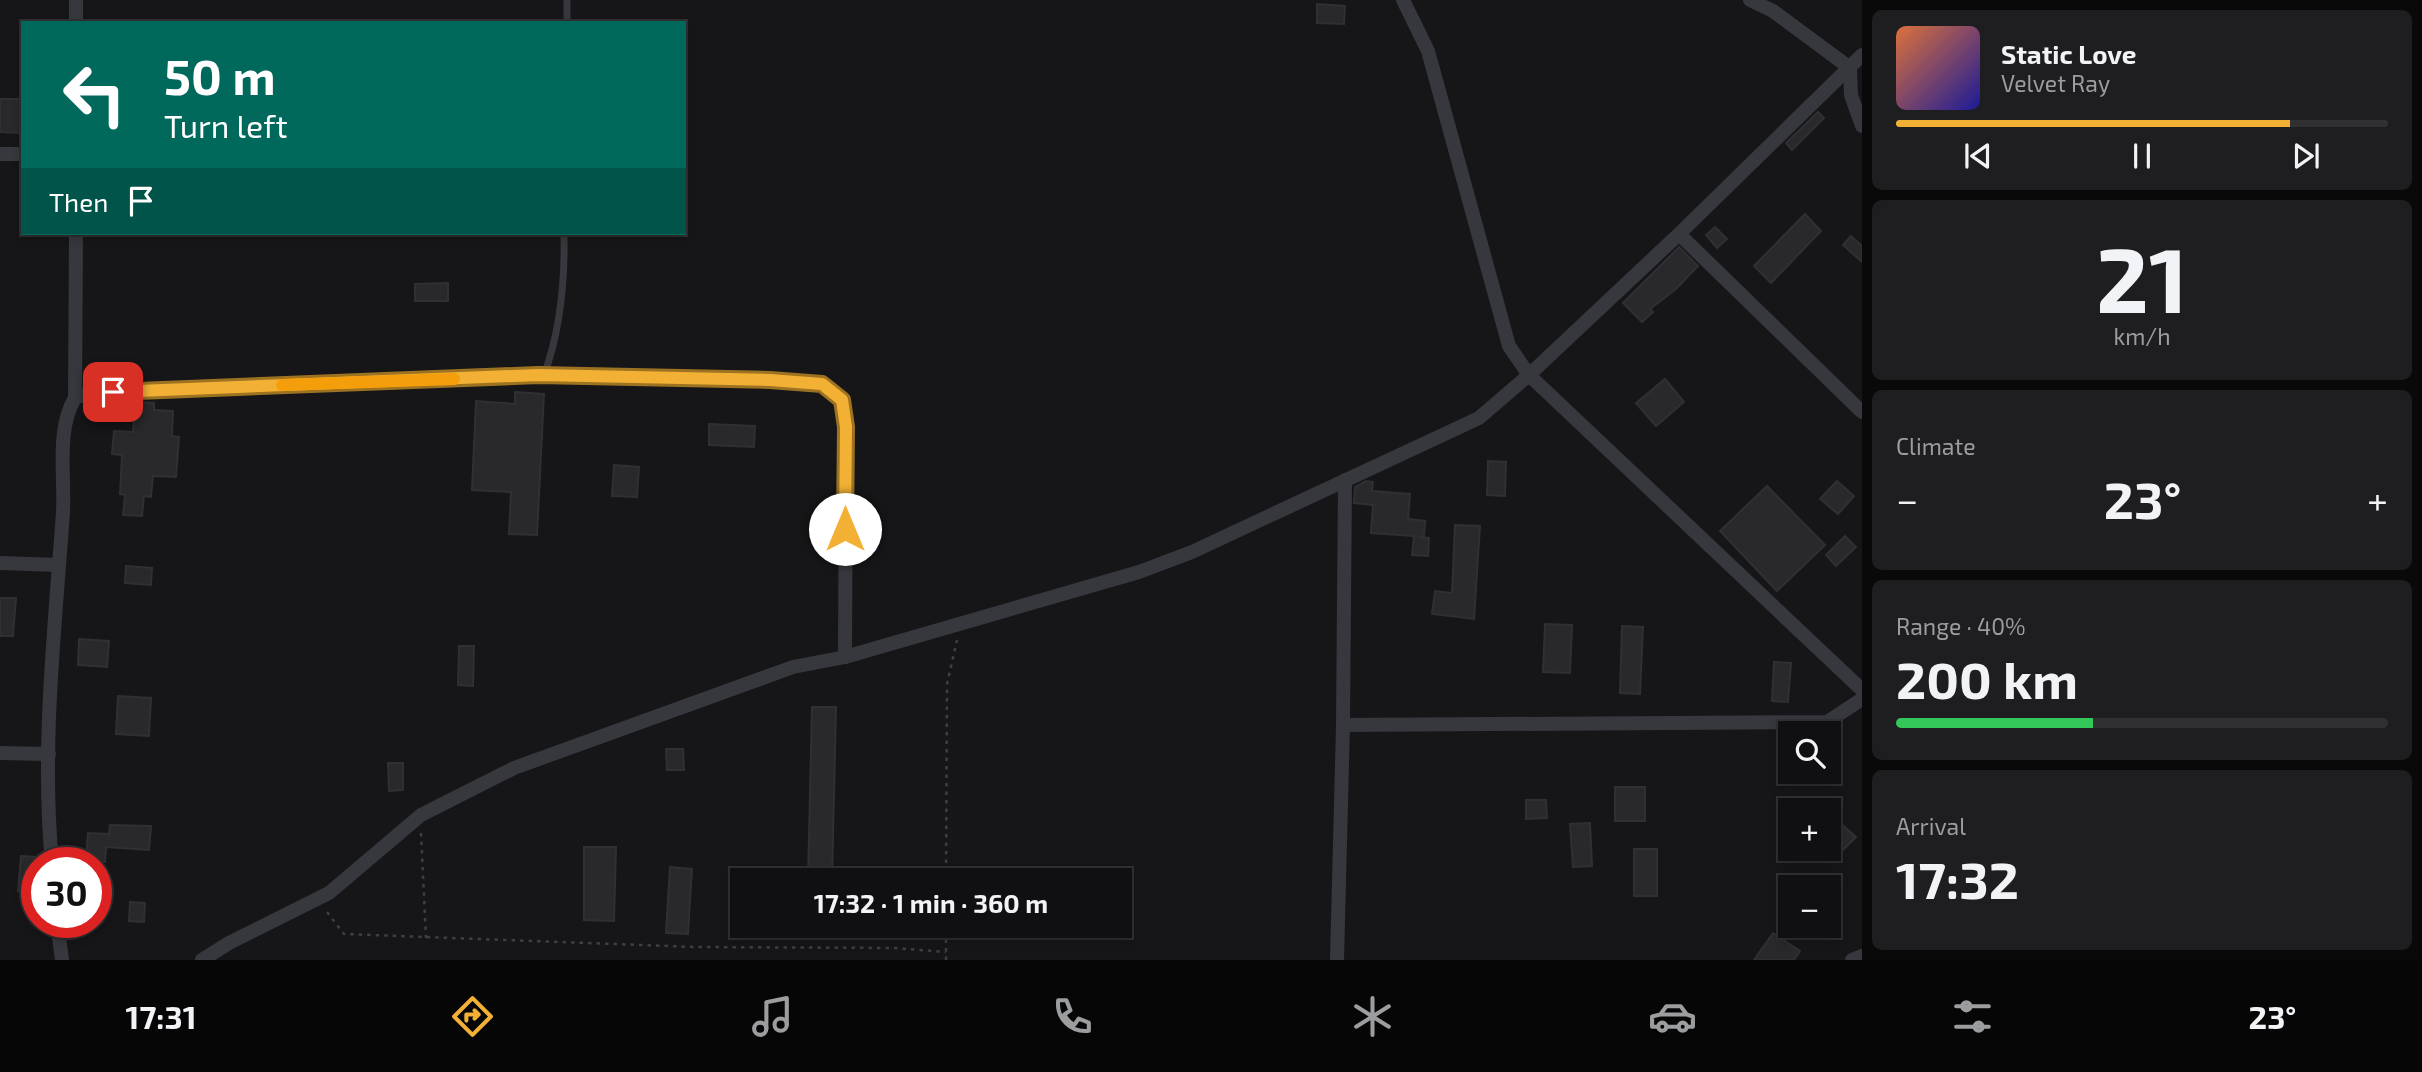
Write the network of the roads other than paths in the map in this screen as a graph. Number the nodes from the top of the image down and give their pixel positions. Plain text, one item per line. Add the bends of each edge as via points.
1 (76, 0) edge
2 (567, 0) edge
3 (1403, 0) edge
4 (1750, 0) edge
5 (76, 21) edge
6 (567, 21) edge
7 (1862, 55) edge
8 (1850, 68) junction
9 (1862, 126) edge
10 (0, 154) edge
11 (21, 154) edge
12 (1679, 234) junction
13 (76, 235) edge
14 (564, 235) edge
15 (1529, 375) junction
16 (544, 376) junction
17 (75, 398) junction
18 (1862, 412) edge
19 (1345, 480) junction
20 (0, 563) edge
21 (59, 565) junction
22 (845, 657) junction
23 (1862, 690) edge
24 (1862, 699) edge
25 (1343, 725) junction
26 (0, 753) edge
27 (50, 754) junction
28 (52, 847) edge
29 (59, 938) edge
30 (1862, 956) edge
31 (62, 960) edge
32 (202, 960) edge
33 (1337, 960) edge
34 (1852, 960) edge

1 - 5 street
2 - 6 lane
3 - 15 street via 1428,51 1509,346
4 - 8 street via 1773,11
7 - 8 street
8 - 9 street via 1851,95
8 - 12 street
10 - 11 street
12 - 15 street
12 - 18 street
13 - 17 street
14 - 16 lane via 561,311
15 - 19 street via 1479,418
15 - 23 street
16 - 17 street via 87,393
16 - 22 street via 822,384 842,400 846,427
17 - 21 street via 66,414
19 - 22 street via 1150,568
19 - 25 street
20 - 21 street
21 - 27 street
22 - 32 street via 793,667 514,768 421,815 329,893
24 - 25 street via 1827,722
25 - 33 street
26 - 27 street
27 - 28 street
29 - 31 street
30 - 34 street

